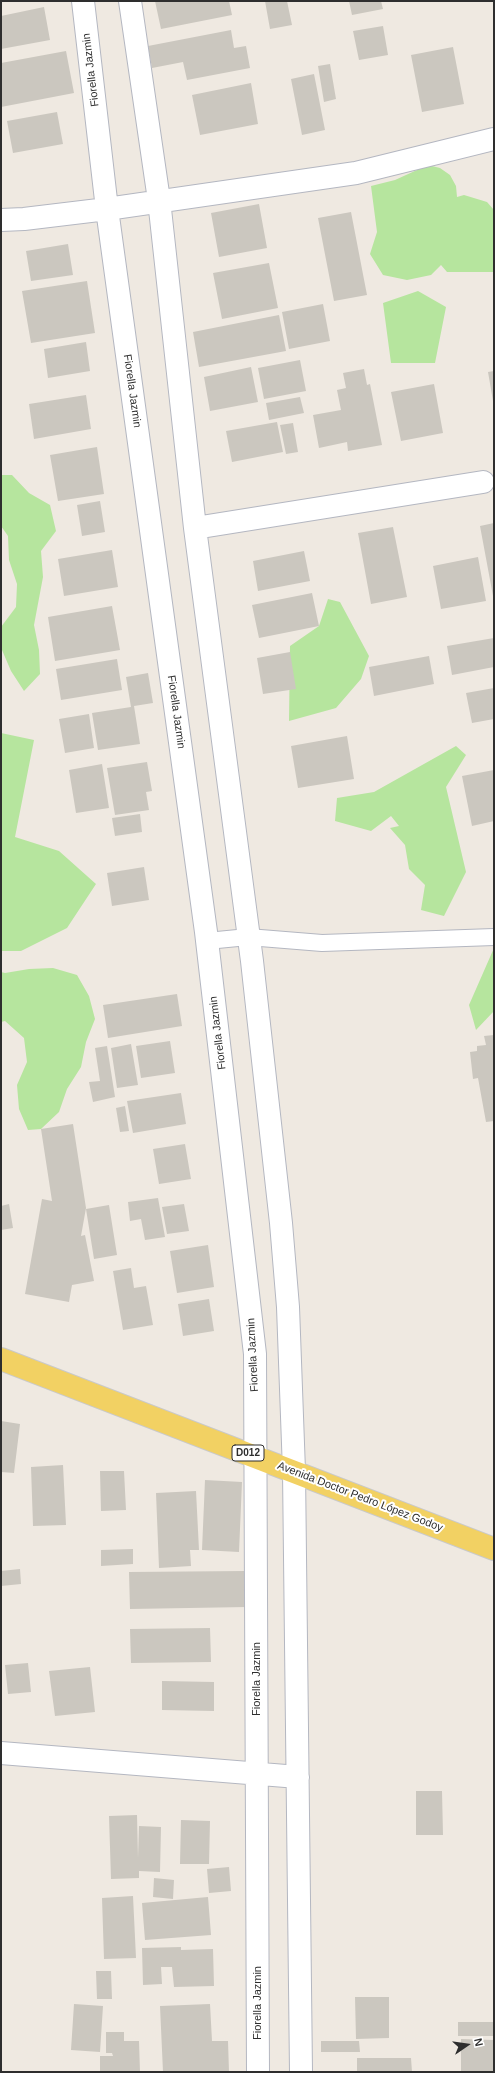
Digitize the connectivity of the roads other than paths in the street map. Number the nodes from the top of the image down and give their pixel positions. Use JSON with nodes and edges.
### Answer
{"nodes":[{"id":1,"x":83,"y":1,"type":"edge"},
{"id":2,"x":130,"y":1,"type":"edge"},
{"id":3,"x":494,"y":139,"type":"edge"},
{"id":4,"x":159,"y":200,"type":"junction"},
{"id":5,"x":106,"y":209,"type":"junction"},
{"id":6,"x":1,"y":220,"type":"edge"},
{"id":7,"x":483,"y":482,"type":"dead end"},
{"id":8,"x":195,"y":528,"type":"junction"},
{"id":9,"x":248,"y":937,"type":"junction"},
{"id":10,"x":494,"y":937,"type":"edge"},
{"id":11,"x":207,"y":941,"type":"junction"},
{"id":12,"x":1,"y":1359,"type":"edge"},
{"id":13,"x":256,"y":1456,"type":"junction"},
{"id":14,"x":294,"y":1471,"type":"junction"},
{"id":15,"x":494,"y":1549,"type":"edge"},
{"id":16,"x":1,"y":1752,"type":"edge"},
{"id":17,"x":258,"y":1775,"type":"junction"},
{"id":18,"x":298,"y":1777,"type":"junction"},
{"id":19,"x":258,"y":2072,"type":"edge"},
{"id":20,"x":301,"y":2072,"type":"edge"}],
"edges":[{"from":1,"to":5,"type":"street","name":"Fiorella Jazmin"},
{"from":2,"to":4,"type":"street"},
{"from":3,"to":4,"type":"street"},
{"from":4,"to":5,"type":"street"},
{"from":4,"to":8,"type":"street"},
{"from":5,"to":6,"type":"street"},
{"from":5,"to":11,"type":"street","name":"Fiorella Jazmin"},
{"from":7,"to":8,"type":"street"},
{"from":8,"to":9,"type":"street"},
{"from":9,"to":10,"type":"lane"},
{"from":9,"to":11,"type":"lane"},
{"from":9,"to":14,"type":"street"},
{"from":11,"to":13,"type":"street","name":"Fiorella Jazmin"},
{"from":12,"to":13,"type":"main road","name":"Avenida Doctor Pedro López Godoy","number":"D012"},
{"from":13,"to":14,"type":"main road","name":"Avenida Doctor Pedro López Godoy","number":"D012"},
{"from":13,"to":17,"type":"street","name":"Fiorella Jazmin"},
{"from":14,"to":15,"type":"main road","name":"Avenida Doctor Pedro López Godoy","number":"D012"},
{"from":14,"to":18,"type":"street"},
{"from":16,"to":17,"type":"street"},
{"from":17,"to":18,"type":"street"},
{"from":17,"to":19,"type":"street","name":"Fiorella Jazmin"},
{"from":18,"to":20,"type":"street"}]}
